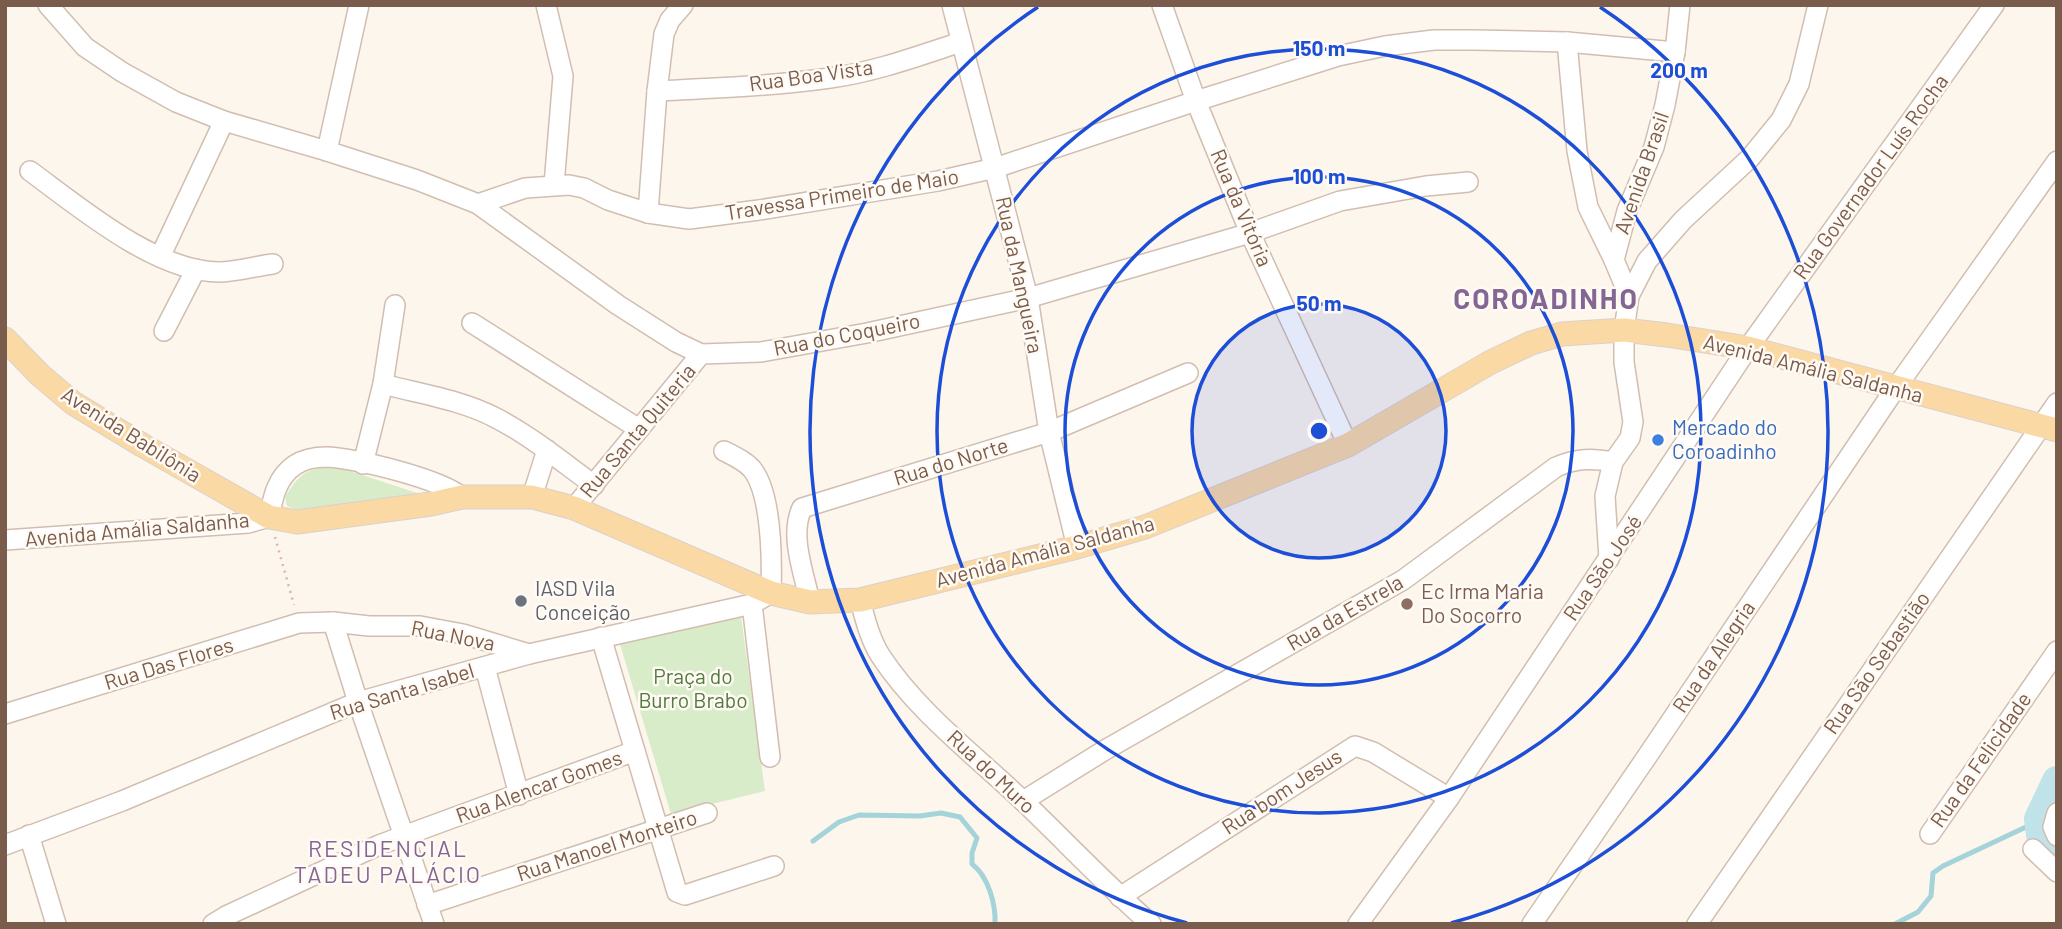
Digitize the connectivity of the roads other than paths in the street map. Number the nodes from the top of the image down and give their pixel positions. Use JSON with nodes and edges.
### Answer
{"nodes":[{"id":1,"x":48,"y":5,"type":"edge"},
{"id":2,"x":359,"y":5,"type":"edge"},
{"id":3,"x":546,"y":5,"type":"edge"},
{"id":4,"x":683,"y":5,"type":"edge"},
{"id":5,"x":952,"y":5,"type":"edge"},
{"id":6,"x":1162,"y":5,"type":"edge"},
{"id":7,"x":1680,"y":5,"type":"edge"},
{"id":8,"x":1818,"y":5,"type":"edge"},
{"id":9,"x":1994,"y":5,"type":"edge"},
{"id":10,"x":961,"y":42,"type":"junction"},
{"id":11,"x":1567,"y":42,"type":"junction"},
{"id":12,"x":1675,"y":52,"type":"junction"},
{"id":13,"x":657,"y":91,"type":"junction"},
{"id":14,"x":1196,"y":101,"type":"junction"},
{"id":15,"x":225,"y":121,"type":"junction"},
{"id":16,"x":327,"y":151,"type":"junction"},
{"id":17,"x":2057,"y":161,"type":"edge"},
{"id":18,"x":995,"y":168,"type":"junction"},
{"id":19,"x":30,"y":171,"type":"dead end"},
{"id":20,"x":1468,"y":182,"type":"dead end"},
{"id":21,"x":554,"y":185,"type":"junction"},
{"id":22,"x":478,"y":204,"type":"junction"},
{"id":23,"x":648,"y":213,"type":"junction"},
{"id":24,"x":1250,"y":233,"type":"junction"},
{"id":25,"x":160,"y":257,"type":"junction"},
{"id":26,"x":1614,"y":260,"type":"junction"},
{"id":27,"x":272,"y":264,"type":"dead end"},
{"id":28,"x":196,"y":269,"type":"junction"},
{"id":29,"x":1629,"y":296,"type":"junction"},
{"id":30,"x":1028,"y":298,"type":"junction"},
{"id":31,"x":395,"y":305,"type":"dead end"},
{"id":32,"x":472,"y":323,"type":"dead end"},
{"id":33,"x":1624,"y":330,"type":"junction"},
{"id":34,"x":164,"y":331,"type":"dead end"},
{"id":35,"x":5,"y":339,"type":"edge"},
{"id":36,"x":1748,"y":348,"type":"junction"},
{"id":37,"x":701,"y":354,"type":"junction"},
{"id":38,"x":1188,"y":373,"type":"dead end"},
{"id":39,"x":383,"y":384,"type":"junction"},
{"id":40,"x":1895,"y":389,"type":"junction"},
{"id":41,"x":2057,"y":403,"type":"edge"},
{"id":42,"x":2049,"y":428,"type":"edge"},
{"id":43,"x":639,"y":429,"type":"junction"},
{"id":44,"x":1049,"y":432,"type":"junction"},
{"id":45,"x":1348,"y":446,"type":"junction"},
{"id":46,"x":547,"y":450,"type":"junction"},
{"id":47,"x":724,"y":451,"type":"dead end"},
{"id":48,"x":1613,"y":461,"type":"junction"},
{"id":49,"x":363,"y":464,"type":"junction"},
{"id":50,"x":594,"y":485,"type":"junction"},
{"id":51,"x":462,"y":497,"type":"junction"},
{"id":52,"x":532,"y":497,"type":"junction"},
{"id":53,"x":574,"y":508,"type":"junction"},
{"id":54,"x":269,"y":517,"type":"junction"},
{"id":55,"x":5,"y":541,"type":"edge"},
{"id":56,"x":1077,"y":547,"type":"junction"},
{"id":57,"x":1609,"y":559,"type":"junction"},
{"id":58,"x":762,"y":598,"type":"junction"},
{"id":59,"x":860,"y":600,"type":"junction"},
{"id":60,"x":810,"y":602,"type":"junction"},
{"id":61,"x":333,"y":622,"type":"junction"},
{"id":62,"x":601,"y":637,"type":"junction"},
{"id":63,"x":2057,"y":651,"type":"edge"},
{"id":64,"x":529,"y":654,"type":"junction"},
{"id":65,"x":485,"y":667,"type":"junction"},
{"id":66,"x":358,"y":702,"type":"junction"},
{"id":67,"x":5,"y":714,"type":"edge"},
{"id":68,"x":635,"y":751,"type":"junction"},
{"id":69,"x":770,"y":757,"type":"dead end"},
{"id":70,"x":519,"y":795,"type":"junction"},
{"id":71,"x":1448,"y":798,"type":"junction"},
{"id":72,"x":1023,"y":801,"type":"junction"},
{"id":73,"x":706,"y":813,"type":"dead end"},
{"id":74,"x":659,"y":829,"type":"junction"},
{"id":75,"x":1930,"y":834,"type":"dead end"},
{"id":76,"x":29,"y":835,"type":"junction"},
{"id":77,"x":404,"y":835,"type":"junction"},
{"id":78,"x":5,"y":845,"type":"edge"},
{"id":79,"x":2033,"y":849,"type":"dead end"},
{"id":80,"x":774,"y":866,"type":"dead end"},
{"id":81,"x":2057,"y":872,"type":"edge"},
{"id":82,"x":1120,"y":897,"type":"junction"},
{"id":83,"x":427,"y":905,"type":"junction"},
{"id":84,"x":56,"y":924,"type":"edge"},
{"id":85,"x":213,"y":924,"type":"edge"},
{"id":86,"x":434,"y":924,"type":"edge"},
{"id":87,"x":1151,"y":924,"type":"edge"},
{"id":88,"x":1358,"y":924,"type":"edge"},
{"id":89,"x":1532,"y":924,"type":"edge"},
{"id":90,"x":1698,"y":924,"type":"edge"}],
"edges":[{"from":1,"to":15,"type":"street"},
{"from":2,"to":16,"type":"street"},
{"from":3,"to":21,"type":"street"},
{"from":4,"to":13,"type":"street"},
{"from":5,"to":10,"type":"street","name":"Rua da Mangueira"},
{"from":6,"to":14,"type":"street","name":"Rua da Vitória"},
{"from":7,"to":12,"type":"street","name":"Avenida Brasil"},
{"from":8,"to":29,"type":"street"},
{"from":9,"to":36,"type":"street","name":"Rua Governador Luís Rocha"},
{"from":10,"to":13,"type":"street","name":"Rua Boa Vista"},
{"from":10,"to":18,"type":"street","name":"Rua da Mangueira"},
{"from":11,"to":12,"type":"street","name":"Travessa Primeiro de Maio"},
{"from":11,"to":14,"type":"street","name":"Travessa Primeiro de Maio"},
{"from":11,"to":26,"type":"street"},
{"from":12,"to":26,"type":"street","name":"Avenida Brasil"},
{"from":13,"to":23,"type":"street"},
{"from":14,"to":18,"type":"street","name":"Travessa Primeiro de Maio"},
{"from":14,"to":24,"type":"street","name":"Rua da Vitória"},
{"from":15,"to":16,"type":"street"},
{"from":15,"to":25,"type":"street"},
{"from":16,"to":22,"type":"street"},
{"from":17,"to":40,"type":"street","name":"Rua da Alegria"},
{"from":18,"to":23,"type":"street","name":"Travessa Primeiro de Maio"},
{"from":18,"to":30,"type":"street","name":"Rua da Mangueira"},
{"from":19,"to":25,"type":"street"},
{"from":20,"to":24,"type":"street","name":"Rua do Coqueiro"},
{"from":21,"to":22,"type":"street","name":"Travessa Primeiro de Maio"},
{"from":21,"to":23,"type":"street","name":"Travessa Primeiro de Maio"},
{"from":22,"to":37,"type":"street","name":"Rua do Coqueiro"},
{"from":24,"to":30,"type":"street","name":"Rua do Coqueiro"},
{"from":24,"to":45,"type":"street","name":"Rua da Vitória"},
{"from":25,"to":28,"type":"street"},
{"from":26,"to":29,"type":"street","name":"Avenida Brasil"},
{"from":27,"to":28,"type":"street"},
{"from":28,"to":34,"type":"street"},
{"from":29,"to":33,"type":"street"},
{"from":30,"to":37,"type":"street","name":"Rua do Coqueiro"},
{"from":30,"to":44,"type":"street","name":"Rua da Mangueira"},
{"from":31,"to":39,"type":"street"},
{"from":32,"to":43,"type":"street"},
{"from":33,"to":36,"type":"main road","name":"Avenida Amália Saldanha"},
{"from":33,"to":45,"type":"main road","name":"Avenida Amália Saldanha"},
{"from":33,"to":48,"type":"street"},
{"from":35,"to":54,"type":"main road","name":"Avenida Babilônia"},
{"from":36,"to":40,"type":"main road","name":"Avenida Amália Saldanha"},
{"from":36,"to":57,"type":"street","name":"Rua São José"},
{"from":37,"to":43,"type":"street","name":"Rua Santa Quiteria"},
{"from":38,"to":44,"type":"street","name":"Rua do Norte"},
{"from":39,"to":46,"type":"street"},
{"from":39,"to":49,"type":"street"},
{"from":40,"to":42,"type":"main road","name":"Avenida Amália Saldanha"},
{"from":40,"to":89,"type":"street","name":"Rua da Alegria"},
{"from":41,"to":42,"type":"street","name":"Rua São Sebastião"},
{"from":42,"to":90,"type":"street","name":"Rua São Sebastião"},
{"from":43,"to":50,"type":"street","name":"Rua Santa Quiteria"},
{"from":44,"to":56,"type":"street","name":"Rua da Mangueira"},
{"from":44,"to":60,"type":"street","name":"Rua do Norte"},
{"from":45,"to":56,"type":"main road","name":"Avenida Amália Saldanha"},
{"from":46,"to":50,"type":"street"},
{"from":46,"to":52,"type":"street"},
{"from":47,"to":58,"type":"street"},
{"from":48,"to":57,"type":"street"},
{"from":48,"to":72,"type":"street","name":"Rua da Estrela"},
{"from":49,"to":51,"type":"street","name":"Avenida Amália Saldanha"},
{"from":49,"to":54,"type":"street","name":"Avenida Amália Saldanha"},
{"from":50,"to":53,"type":"street","name":"Rua Santa Quiteria"},
{"from":51,"to":52,"type":"main road","name":"Avenida Amália Saldanha"},
{"from":51,"to":54,"type":"main road","name":"Avenida Amália Saldanha"},
{"from":52,"to":53,"type":"main road","name":"Avenida Amália Saldanha"},
{"from":53,"to":58,"type":"main road","name":"Avenida Amália Saldanha"},
{"from":54,"to":55,"type":"street","name":"Avenida Amália Saldanha"},
{"from":56,"to":59,"type":"main road","name":"Avenida Amália Saldanha"},
{"from":57,"to":71,"type":"street","name":"Rua São José"},
{"from":58,"to":60,"type":"main road","name":"Avenida Amália Saldanha"},
{"from":58,"to":62,"type":"street","name":"Rua Santa Isabel"},
{"from":58,"to":69,"type":"street"},
{"from":59,"to":60,"type":"main road","name":"Avenida Amália Saldanha"},
{"from":59,"to":72,"type":"street","name":"Rua do Muro"},
{"from":61,"to":64,"type":"street","name":"Rua Nova"},
{"from":61,"to":66,"type":"street"},
{"from":61,"to":67,"type":"street","name":"Rua Das Flores"},
{"from":62,"to":64,"type":"street","name":"Rua Santa Isabel"},
{"from":62,"to":68,"type":"street"},
{"from":63,"to":75,"type":"street","name":"Rua da Felicidade"},
{"from":64,"to":65,"type":"street","name":"Rua Santa Isabel"},
{"from":65,"to":66,"type":"street","name":"Rua Santa Isabel"},
{"from":65,"to":70,"type":"street"},
{"from":66,"to":76,"type":"street","name":"Rua Santa Isabel"},
{"from":66,"to":77,"type":"street"},
{"from":68,"to":70,"type":"street","name":"Rua Alencar Gomes"},
{"from":68,"to":74,"type":"street"},
{"from":70,"to":77,"type":"street","name":"Rua Alencar Gomes"},
{"from":71,"to":82,"type":"street","name":"Rua bom Jesus"},
{"from":71,"to":88,"type":"street","name":"Rua São José"},
{"from":72,"to":82,"type":"street","name":"Rua do Muro"},
{"from":73,"to":74,"type":"street","name":"Rua Manoel Monteiro"},
{"from":74,"to":80,"type":"street"},
{"from":74,"to":83,"type":"street","name":"Rua Manoel Monteiro"},
{"from":76,"to":78,"type":"street","name":"Rua Santa Isabel"},
{"from":76,"to":84,"type":"street"},
{"from":77,"to":83,"type":"street"},
{"from":77,"to":85,"type":"street","name":"Rua Alencar Gomes"},
{"from":79,"to":81,"type":"street"},
{"from":82,"to":87,"type":"street","name":"Rua do Muro"},
{"from":83,"to":86,"type":"street"}]}
